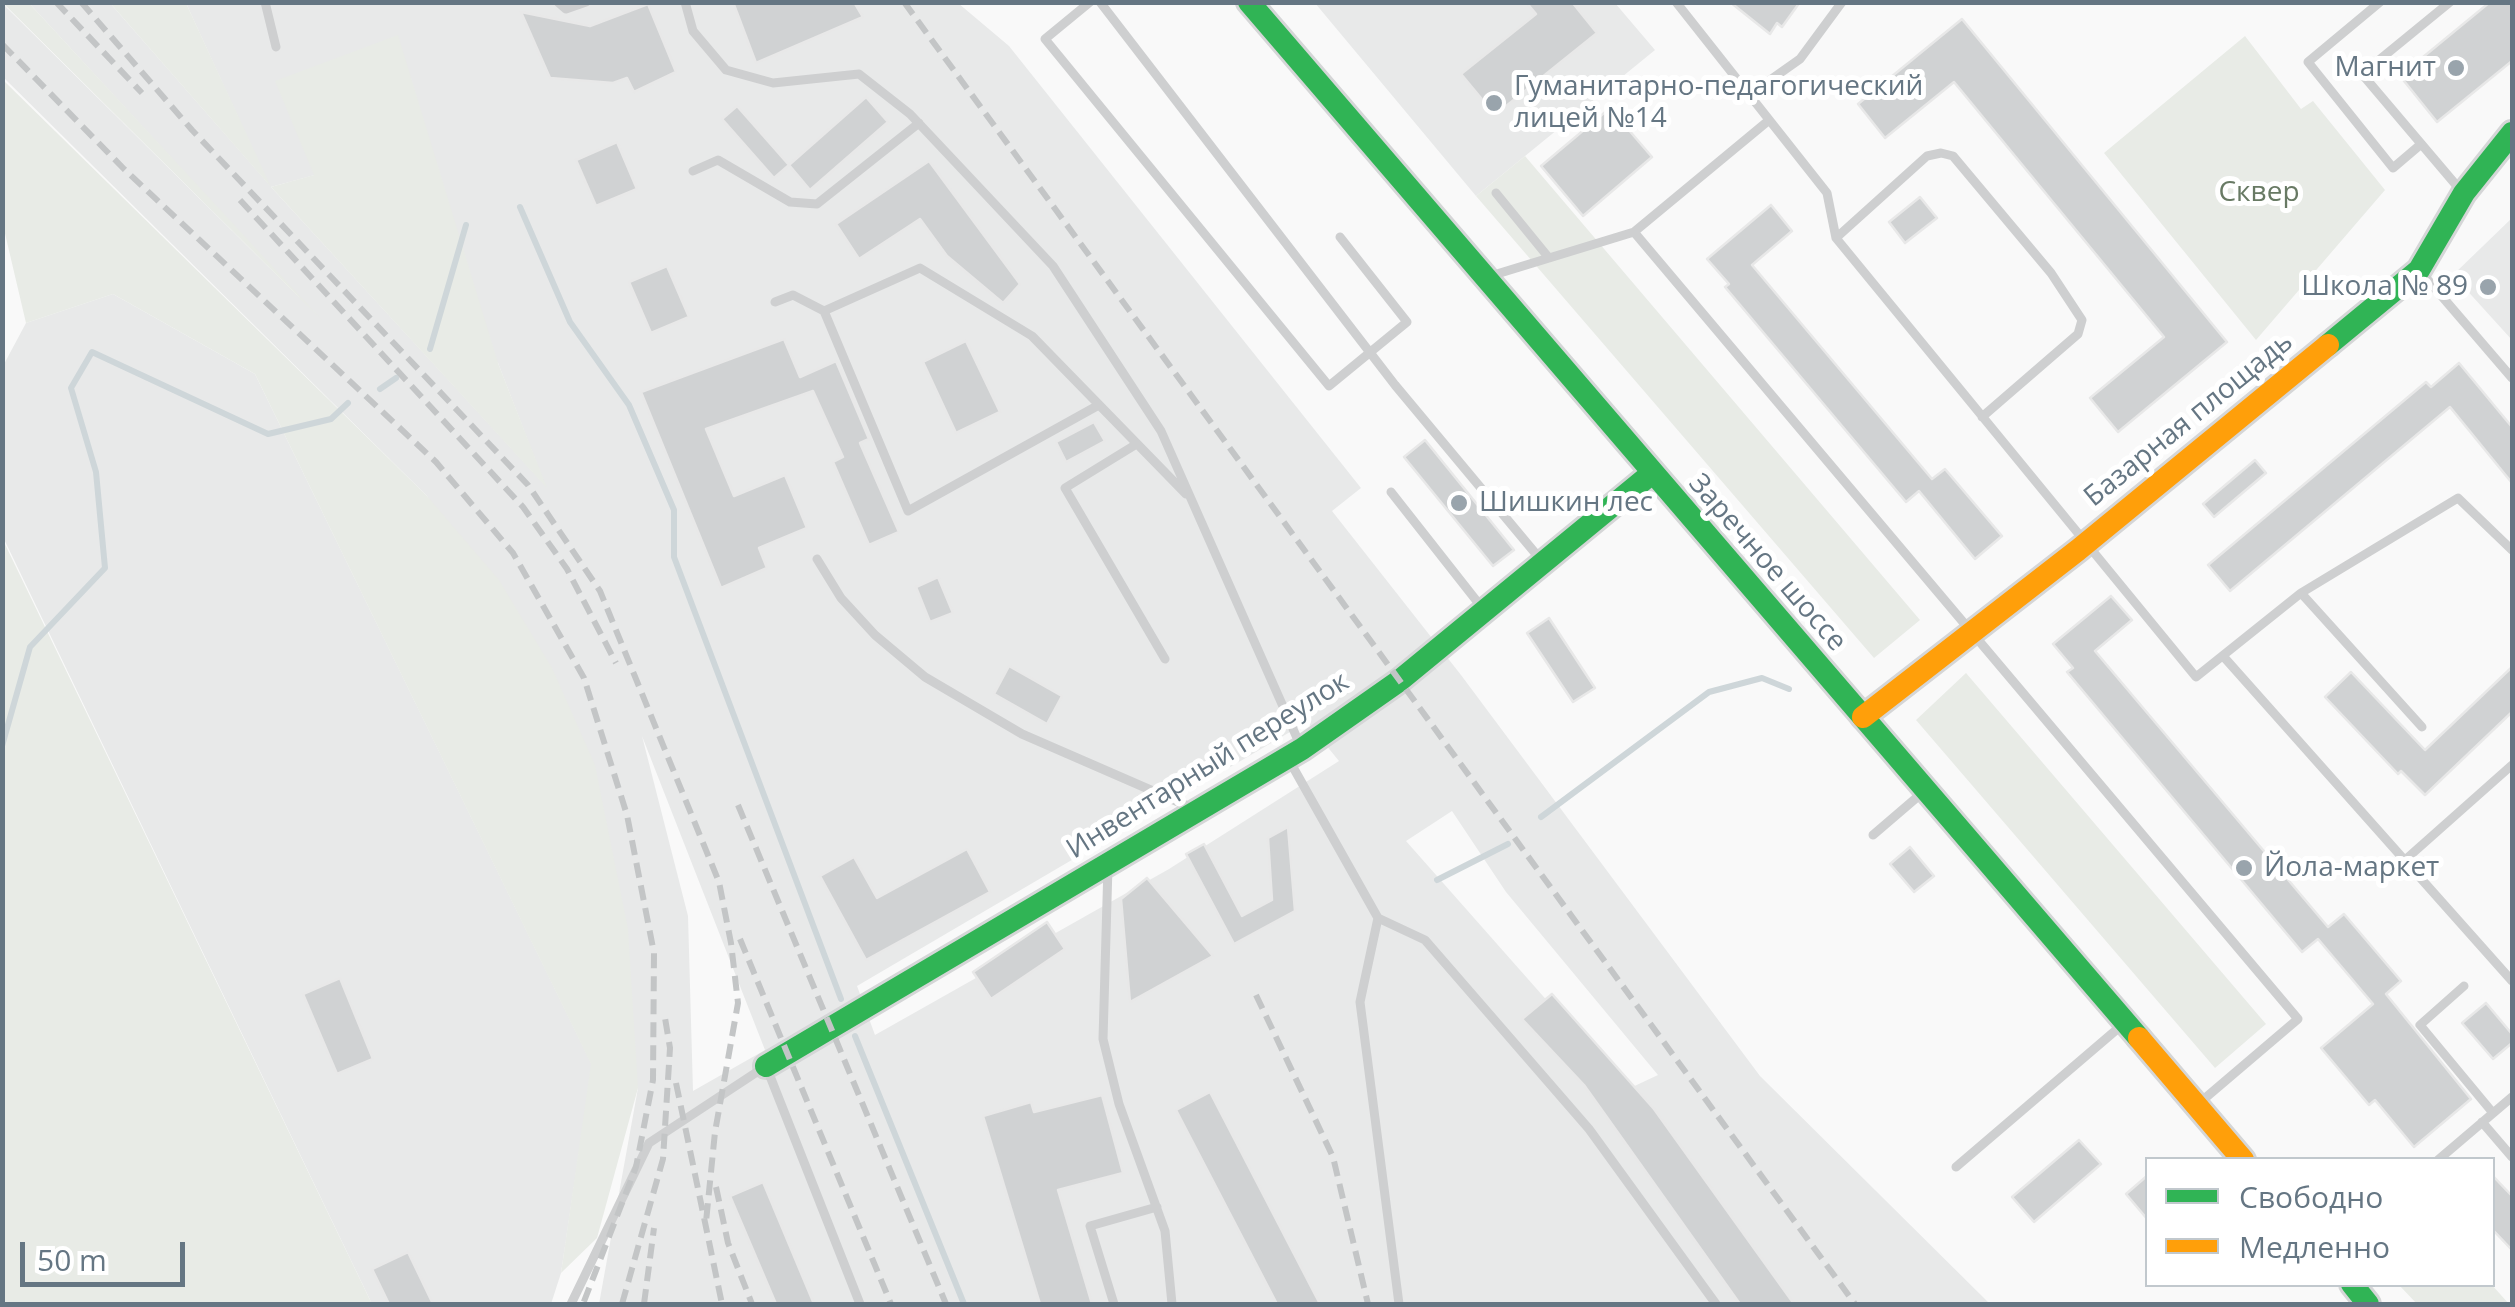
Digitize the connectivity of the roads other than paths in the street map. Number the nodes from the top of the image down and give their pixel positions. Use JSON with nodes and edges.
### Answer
{"nodes":[{"id":1,"x":265,"y":2,"type":"edge"},
{"id":2,"x":558,"y":2,"type":"edge"},
{"id":3,"x":586,"y":2,"type":"edge"},
{"id":4,"x":685,"y":2,"type":"edge"},
{"id":5,"x":1090,"y":2,"type":"edge"},
{"id":6,"x":1100,"y":2,"type":"edge"},
{"id":7,"x":1248,"y":2,"type":"edge"},
{"id":8,"x":1676,"y":2,"type":"edge"},
{"id":9,"x":1842,"y":2,"type":"edge"},
{"id":10,"x":2380,"y":2,"type":"edge"},
{"id":11,"x":2450,"y":2,"type":"edge"},
{"id":12,"x":276,"y":47,"type":"dead end"},
{"id":13,"x":1749,"y":95,"type":"junction"},
{"id":14,"x":1768,"y":121,"type":"junction"},
{"id":15,"x":919,"y":124,"type":"junction"},
{"id":16,"x":2512,"y":133,"type":"edge"},
{"id":17,"x":2420,"y":145,"type":"junction"},
{"id":18,"x":693,"y":171,"type":"dead end"},
{"id":19,"x":1496,"y":193,"type":"dead end"},
{"id":20,"x":2464,"y":194,"type":"junction"},
{"id":21,"x":1634,"y":232,"type":"junction"},
{"id":22,"x":1340,"y":237,"type":"dead end"},
{"id":23,"x":1836,"y":238,"type":"junction"},
{"id":24,"x":1549,"y":258,"type":"junction"},
{"id":25,"x":2419,"y":270,"type":"junction"},
{"id":26,"x":1484,"y":278,"type":"junction"},
{"id":27,"x":774,"y":302,"type":"dead end"},
{"id":28,"x":824,"y":311,"type":"junction"},
{"id":29,"x":1370,"y":353,"type":"junction"},
{"id":30,"x":2512,"y":378,"type":"edge"},
{"id":31,"x":1097,"y":406,"type":"junction"},
{"id":32,"x":1982,"y":417,"type":"junction"},
{"id":33,"x":1136,"y":446,"type":"junction"},
{"id":34,"x":1650,"y":474,"type":"junction"},
{"id":35,"x":1391,"y":492,"type":"dead end"},
{"id":36,"x":1191,"y":500,"type":"junction"},
{"id":37,"x":2085,"y":544,"type":"junction"},
{"id":38,"x":2512,"y":550,"type":"edge"},
{"id":39,"x":817,"y":559,"type":"dead end"},
{"id":40,"x":1542,"y":562,"type":"junction"},
{"id":41,"x":2301,"y":593,"type":"junction"},
{"id":42,"x":1484,"y":611,"type":"junction"},
{"id":43,"x":1970,"y":635,"type":"junction"},
{"id":44,"x":2223,"y":656,"type":"junction"},
{"id":45,"x":1165,"y":659,"type":"dead end"},
{"id":46,"x":1863,"y":718,"type":"junction"},
{"id":47,"x":2422,"y":727,"type":"dead end"},
{"id":48,"x":1295,"y":753,"type":"junction"},
{"id":49,"x":2512,"y":765,"type":"edge"},
{"id":50,"x":1924,"y":792,"type":"junction"},
{"id":51,"x":1199,"y":810,"type":"junction"},
{"id":52,"x":1872,"y":835,"type":"dead end"},
{"id":53,"x":2405,"y":860,"type":"junction"},
{"id":54,"x":1108,"y":864,"type":"junction"},
{"id":55,"x":1378,"y":918,"type":"junction"},
{"id":56,"x":2512,"y":981,"type":"edge"},
{"id":57,"x":2464,"y":986,"type":"dead end"},
{"id":58,"x":2124,"y":1024,"type":"junction"},
{"id":59,"x":766,"y":1066,"type":"junction"},
{"id":60,"x":2512,"y":1096,"type":"edge"},
{"id":61,"x":2196,"y":1106,"type":"junction"},
{"id":62,"x":2493,"y":1113,"type":"junction"},
{"id":63,"x":2482,"y":1122,"type":"junction"},
{"id":64,"x":2239,"y":1157,"type":"edge"},
{"id":65,"x":2441,"y":1157,"type":"edge"},
{"id":66,"x":2512,"y":1157,"type":"edge"},
{"id":67,"x":1956,"y":1168,"type":"dead end"},
{"id":68,"x":1156,"y":1208,"type":"junction"},
{"id":69,"x":571,"y":1304,"type":"edge"},
{"id":70,"x":860,"y":1304,"type":"edge"},
{"id":71,"x":1114,"y":1304,"type":"edge"},
{"id":72,"x":1172,"y":1304,"type":"edge"},
{"id":73,"x":1399,"y":1304,"type":"edge"},
{"id":74,"x":1716,"y":1304,"type":"edge"}],
"edges":[{"from":1,"to":12,"type":"lane"},
{"from":2,"to":3,"type":"lane"},
{"from":4,"to":15,"type":"lane"},
{"from":5,"to":29,"type":"lane"},
{"from":6,"to":29,"type":"lane"},
{"from":7,"to":26,"type":"street","name":"Заречное шоссе"},
{"from":8,"to":13,"type":"lane"},
{"from":9,"to":13,"type":"lane"},
{"from":10,"to":17,"type":"lane"},
{"from":11,"to":17,"type":"lane"},
{"from":13,"to":14,"type":"lane"},
{"from":14,"to":21,"type":"lane"},
{"from":14,"to":23,"type":"lane"},
{"from":15,"to":18,"type":"lane"},
{"from":15,"to":36,"type":"lane"},
{"from":16,"to":20,"type":"street","name":"Базарная площадь"},
{"from":17,"to":20,"type":"lane"},
{"from":19,"to":24,"type":"lane"},
{"from":20,"to":25,"type":"street","name":"Базарная площадь"},
{"from":21,"to":24,"type":"lane"},
{"from":21,"to":43,"type":"lane"},
{"from":22,"to":29,"type":"lane"},
{"from":23,"to":32,"type":"lane"},
{"from":23,"to":32,"type":"lane"},
{"from":24,"to":26,"type":"lane"},
{"from":25,"to":30,"type":"lane"},
{"from":25,"to":37,"type":"street","name":"Базарная площадь"},
{"from":26,"to":34,"type":"street","name":"Заречное шоссе"},
{"from":27,"to":28,"type":"lane"},
{"from":28,"to":31,"type":"lane"},
{"from":28,"to":31,"type":"lane"},
{"from":29,"to":40,"type":"lane"},
{"from":31,"to":33,"type":"lane"},
{"from":32,"to":37,"type":"lane"},
{"from":33,"to":36,"type":"lane"},
{"from":33,"to":45,"type":"lane"},
{"from":34,"to":40,"type":"street","name":"Инвентарный переулок"},
{"from":34,"to":46,"type":"street","name":"Заречное шоссе"},
{"from":35,"to":42,"type":"lane"},
{"from":36,"to":48,"type":"lane"},
{"from":37,"to":43,"type":"street","name":"Базарная площадь"},
{"from":37,"to":44,"type":"lane"},
{"from":38,"to":41,"type":"lane"},
{"from":39,"to":51,"type":"lane"},
{"from":40,"to":42,"type":"street","name":"Инвентарный переулок"},
{"from":41,"to":44,"type":"lane"},
{"from":41,"to":47,"type":"lane"},
{"from":42,"to":48,"type":"street","name":"Инвентарный переулок"},
{"from":43,"to":46,"type":"street","name":"Базарная площадь"},
{"from":43,"to":61,"type":"lane"},
{"from":44,"to":53,"type":"lane"},
{"from":46,"to":50,"type":"street","name":"Заречное шоссе"},
{"from":48,"to":51,"type":"street","name":"Инвентарный переулок"},
{"from":48,"to":55,"type":"lane"},
{"from":49,"to":53,"type":"lane"},
{"from":50,"to":52,"type":"lane"},
{"from":50,"to":58,"type":"street","name":"Заречное шоссе"},
{"from":51,"to":54,"type":"street","name":"Инвентарный переулок"},
{"from":53,"to":56,"type":"lane"},
{"from":54,"to":59,"type":"street","name":"Инвентарный переулок"},
{"from":54,"to":68,"type":"lane"},
{"from":55,"to":73,"type":"lane"},
{"from":55,"to":74,"type":"lane"},
{"from":57,"to":62,"type":"lane"},
{"from":58,"to":61,"type":"street","name":"Заречное шоссе"},
{"from":58,"to":67,"type":"lane"},
{"from":59,"to":69,"type":"lane"},
{"from":59,"to":70,"type":"lane"},
{"from":60,"to":62,"type":"lane"},
{"from":61,"to":64,"type":"street","name":"Заречное шоссе"},
{"from":62,"to":63,"type":"lane"},
{"from":63,"to":65,"type":"lane"},
{"from":63,"to":66,"type":"lane"},
{"from":68,"to":71,"type":"lane"},
{"from":68,"to":72,"type":"lane"}]}
